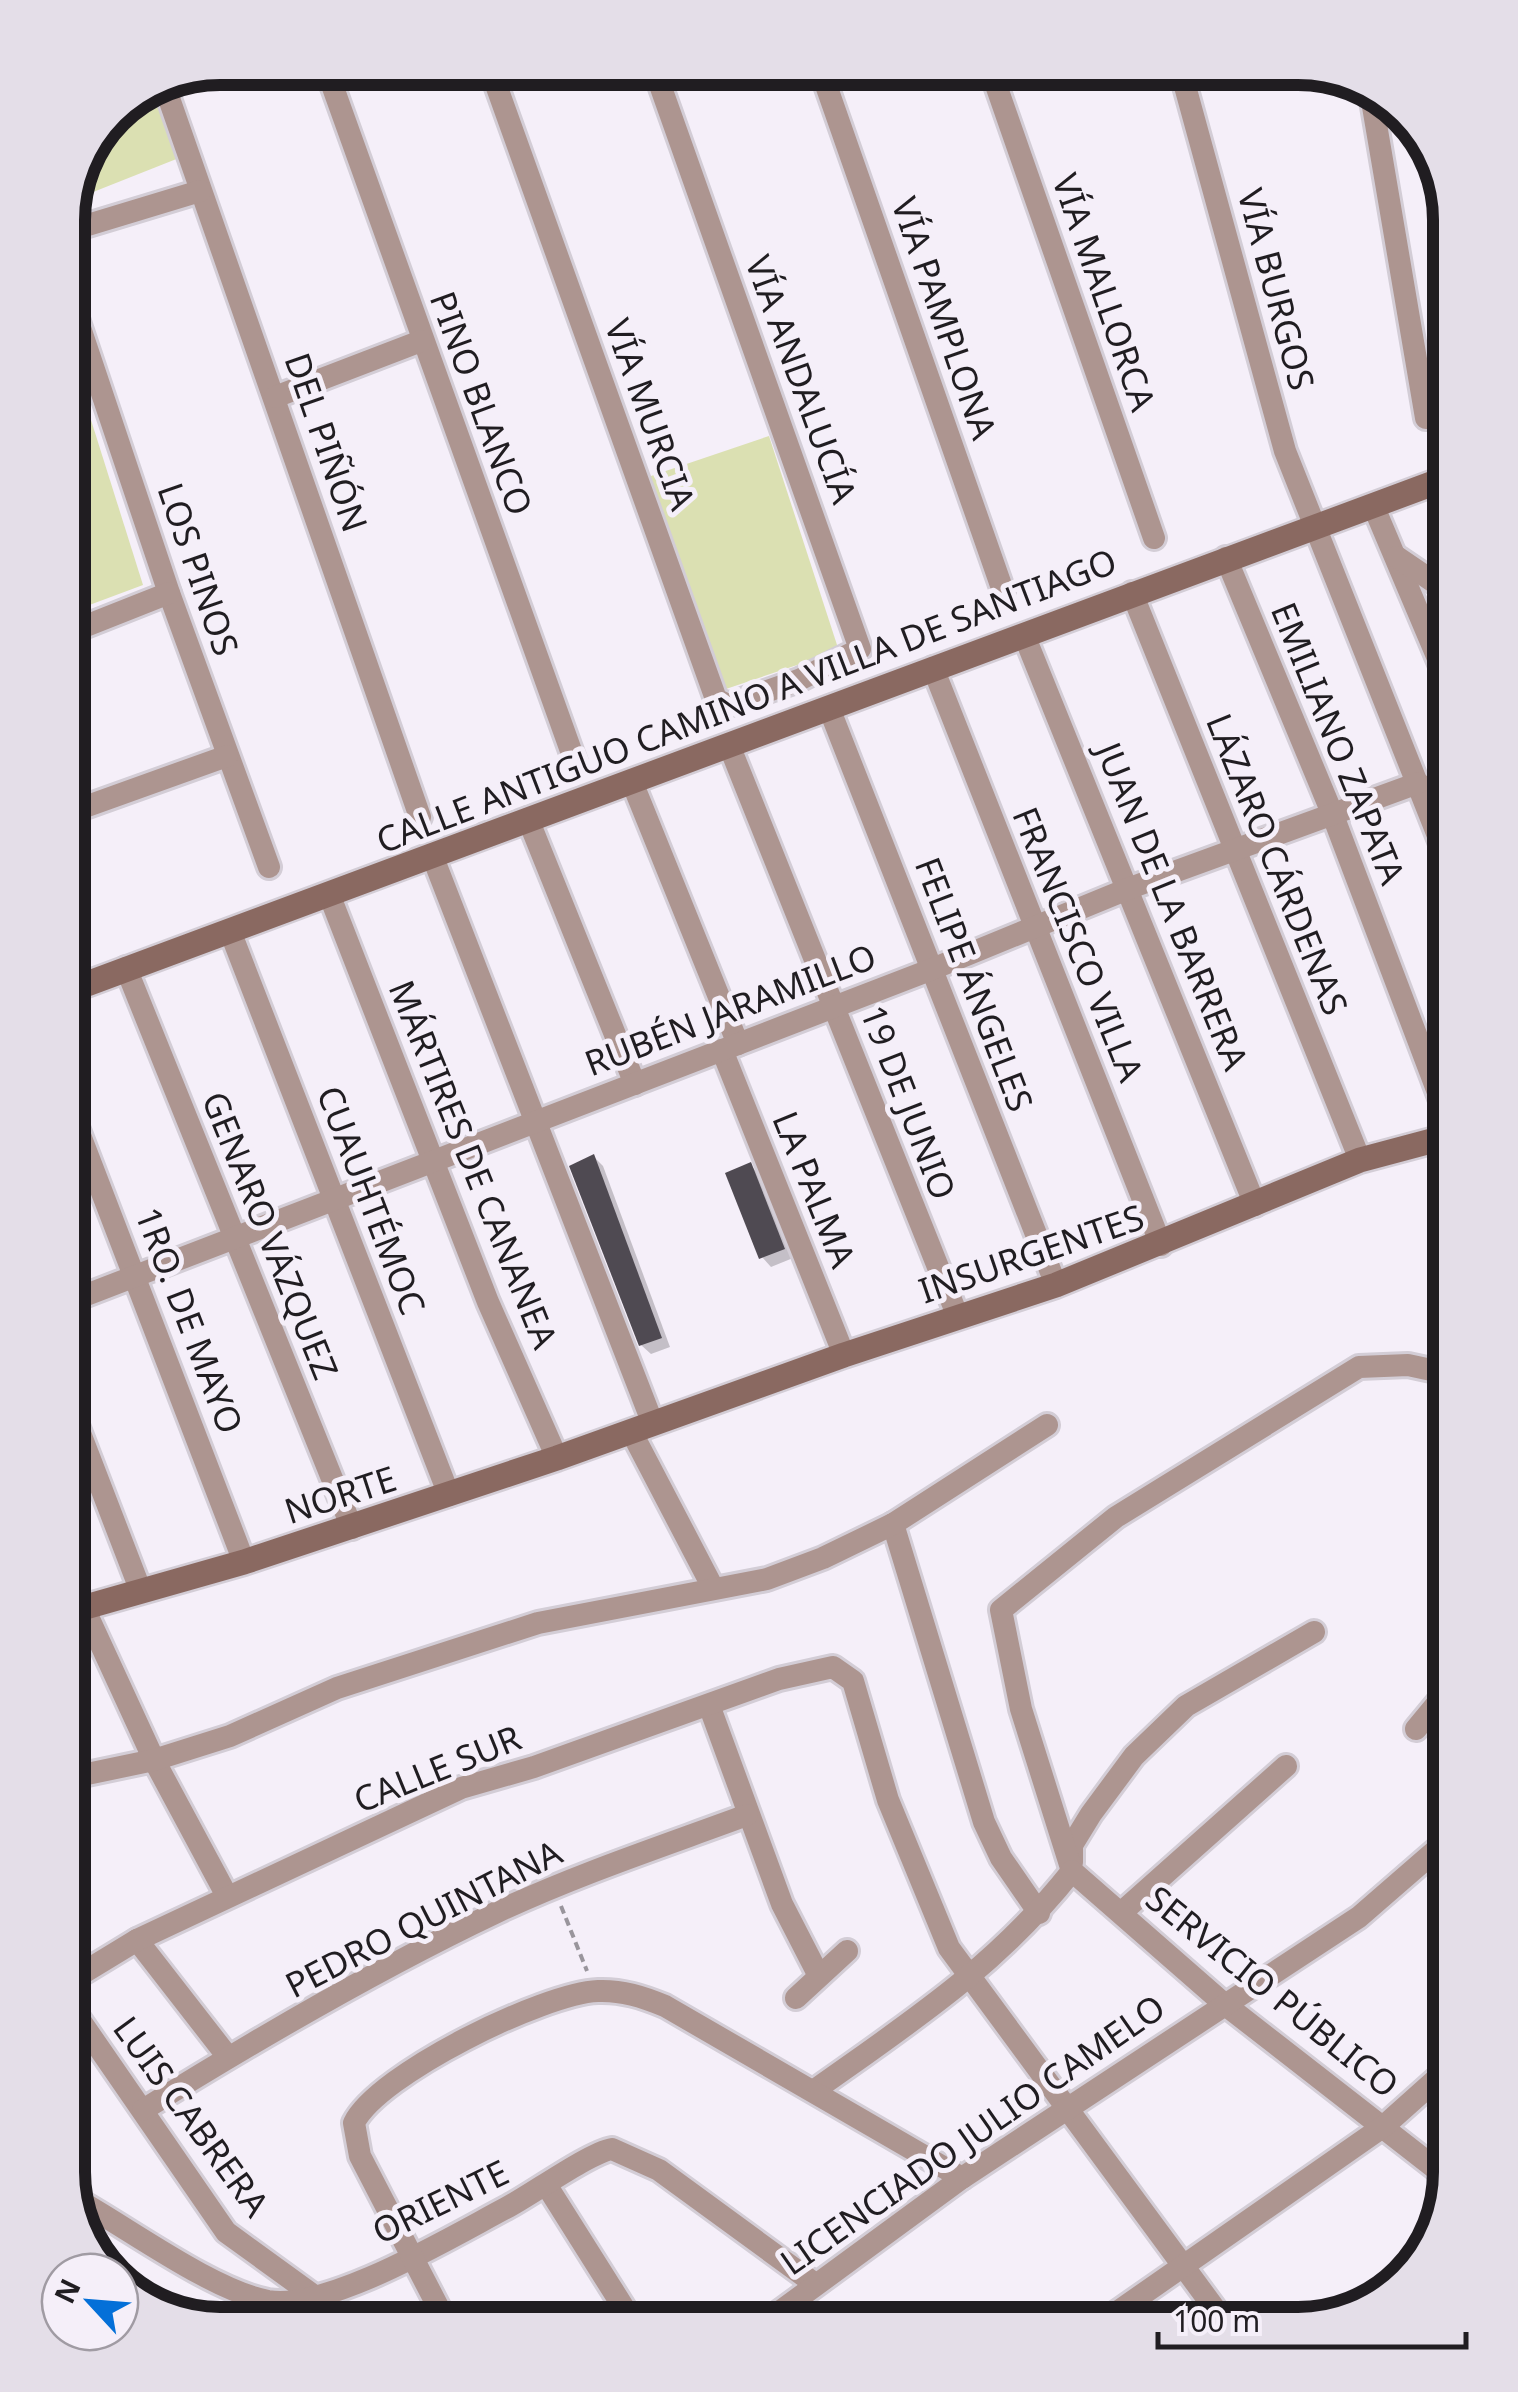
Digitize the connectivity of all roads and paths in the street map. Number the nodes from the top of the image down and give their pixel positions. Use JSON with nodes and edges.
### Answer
{"nodes":[{"id":1,"x":332,"y":85,"type":"edge"},
{"id":2,"x":496,"y":85,"type":"edge"},
{"id":3,"x":660,"y":85,"type":"edge"},
{"id":4,"x":826,"y":85,"type":"edge"},
{"id":5,"x":996,"y":85,"type":"edge"},
{"id":6,"x":1185,"y":85,"type":"edge"},
{"id":7,"x":168,"y":95,"type":"edge"},
{"id":8,"x":1373,"y":108,"type":"edge"},
{"id":9,"x":200,"y":191,"type":"junction"},
{"id":10,"x":85,"y":226,"type":"edge"},
{"id":11,"x":422,"y":341,"type":"junction"},
{"id":12,"x":85,"y":343,"type":"edge"},
{"id":13,"x":275,"y":397,"type":"junction"},
{"id":14,"x":1426,"y":418,"type":"dead end"},
{"id":15,"x":1433,"y":483,"type":"edge"},
{"id":16,"x":1373,"y":505,"type":"junction"},
{"id":17,"x":1313,"y":527,"type":"junction"},
{"id":18,"x":1154,"y":538,"type":"dead end"},
{"id":19,"x":1397,"y":556,"type":"junction"},
{"id":20,"x":1226,"y":558,"type":"junction"},
{"id":21,"x":1433,"y":581,"type":"edge"},
{"id":22,"x":1003,"y":591,"type":"dead end"},
{"id":23,"x":1132,"y":593,"type":"junction"},
{"id":24,"x":169,"y":594,"type":"junction"},
{"id":25,"x":85,"y":626,"type":"edge"},
{"id":26,"x":1024,"y":635,"type":"junction"},
{"id":27,"x":1433,"y":645,"type":"edge"},
{"id":28,"x":933,"y":668,"type":"junction"},
{"id":29,"x":799,"y":680,"type":"joint"},
{"id":30,"x":830,"y":708,"type":"junction"},
{"id":31,"x":729,"y":745,"type":"junction"},
{"id":32,"x":227,"y":756,"type":"junction"},
{"id":33,"x":575,"y":762,"type":"dead end"},
{"id":34,"x":632,"y":782,"type":"junction"},
{"id":35,"x":1418,"y":782,"type":"junction"},
{"id":36,"x":85,"y":807,"type":"edge"},
{"id":37,"x":1332,"y":813,"type":"junction"},
{"id":38,"x":420,"y":817,"type":"dead end"},
{"id":39,"x":528,"y":819,"type":"junction"},
{"id":40,"x":1433,"y":821,"type":"edge"},
{"id":41,"x":1234,"y":851,"type":"junction"},
{"id":42,"x":432,"y":855,"type":"junction"},
{"id":43,"x":269,"y":867,"type":"dead end"},
{"id":44,"x":1130,"y":888,"type":"junction"},
{"id":45,"x":329,"y":894,"type":"junction"},
{"id":46,"x":1034,"y":927,"type":"junction"},
{"id":47,"x":230,"y":931,"type":"junction"},
{"id":48,"x":126,"y":968,"type":"junction"},
{"id":49,"x":930,"y":970,"type":"junction"},
{"id":50,"x":85,"y":984,"type":"edge"},
{"id":51,"x":834,"y":1006,"type":"junction"},
{"id":52,"x":730,"y":1047,"type":"junction"},
{"id":53,"x":1433,"y":1079,"type":"edge"},
{"id":54,"x":635,"y":1084,"type":"junction"},
{"id":55,"x":534,"y":1122,"type":"junction"},
{"id":56,"x":1433,"y":1141,"type":"edge"},
{"id":57,"x":85,"y":1147,"type":"edge"},
{"id":58,"x":432,"y":1158,"type":"junction"},
{"id":59,"x":1360,"y":1160,"type":"junction"},
{"id":60,"x":334,"y":1197,"type":"junction"},
{"id":61,"x":1255,"y":1204,"type":"junction"},
{"id":62,"x":235,"y":1236,"type":"junction"},
{"id":63,"x":1160,"y":1245,"type":"junction"},
{"id":64,"x":137,"y":1277,"type":"junction"},
{"id":65,"x":1056,"y":1286,"type":"junction"},
{"id":66,"x":85,"y":1296,"type":"edge"},
{"id":67,"x":958,"y":1317,"type":"junction"},
{"id":68,"x":844,"y":1355,"type":"junction"},
{"id":69,"x":1433,"y":1370,"type":"edge"},
{"id":70,"x":1047,"y":1425,"type":"dead end"},
{"id":71,"x":642,"y":1428,"type":"junction"},
{"id":72,"x":85,"y":1446,"type":"edge"},
{"id":73,"x":558,"y":1458,"type":"junction"},
{"id":74,"x":450,"y":1495,"type":"junction"},
{"id":75,"x":892,"y":1524,"type":"junction"},
{"id":76,"x":352,"y":1528,"type":"junction"},
{"id":77,"x":244,"y":1562,"type":"junction"},
{"id":78,"x":712,"y":1586,"type":"junction"},
{"id":79,"x":140,"y":1589,"type":"junction"},
{"id":80,"x":85,"y":1607,"type":"edge"},
{"id":81,"x":85,"y":1627,"type":"edge"},
{"id":82,"x":1314,"y":1632,"type":"dead end"},
{"id":83,"x":709,"y":1705,"type":"junction"},
{"id":84,"x":1433,"y":1708,"type":"edge"},
{"id":85,"x":1416,"y":1729,"type":"dead end"},
{"id":86,"x":154,"y":1760,"type":"junction"},
{"id":87,"x":1286,"y":1766,"type":"dead end"},
{"id":88,"x":85,"y":1774,"type":"edge"},
{"id":89,"x":747,"y":1815,"type":"junction"},
{"id":90,"x":1433,"y":1853,"type":"edge"},
{"id":91,"x":1072,"y":1871,"type":"junction"},
{"id":92,"x":554,"y":1888,"type":"junction"},
{"id":93,"x":228,"y":1896,"type":"junction"},
{"id":94,"x":1039,"y":1912,"type":"junction"},
{"id":95,"x":1122,"y":1912,"type":"junction"},
{"id":96,"x":137,"y":1940,"type":"junction"},
{"id":97,"x":847,"y":1951,"type":"dead end"},
{"id":98,"x":85,"y":1972,"type":"edge"},
{"id":99,"x":819,"y":1976,"type":"junction"},
{"id":100,"x":970,"y":1980,"type":"junction"},
{"id":101,"x":595,"y":1991,"type":"junction"},
{"id":102,"x":796,"y":1998,"type":"dead end"},
{"id":103,"x":1223,"y":2003,"type":"junction"},
{"id":104,"x":85,"y":2027,"type":"edge"},
{"id":105,"x":228,"y":2057,"type":"junction"},
{"id":106,"x":1433,"y":2082,"type":"edge"},
{"id":107,"x":816,"y":2090,"type":"junction"},
{"id":108,"x":144,"y":2110,"type":"junction"},
{"id":109,"x":1068,"y":2110,"type":"junction"},
{"id":110,"x":1384,"y":2126,"type":"junction"},
{"id":111,"x":1433,"y":2167,"type":"edge"},
{"id":112,"x":962,"y":2178,"type":"junction"},
{"id":113,"x":547,"y":2186,"type":"junction"},
{"id":114,"x":90,"y":2207,"type":"edge"},
{"id":115,"x":414,"y":2256,"type":"junction"},
{"id":116,"x":1185,"y":2264,"type":"junction"},
{"id":117,"x":815,"y":2284,"type":"junction"},
{"id":118,"x":317,"y":2298,"type":"junction"},
{"id":119,"x":439,"y":2307,"type":"edge"},
{"id":120,"x":623,"y":2307,"type":"edge"},
{"id":121,"x":785,"y":2307,"type":"edge"},
{"id":122,"x":1124,"y":2307,"type":"edge"},
{"id":123,"x":1214,"y":2307,"type":"edge"}],
"edges":[{"from":1,"to":11,"type":"street","name":"PINO BLANCO"},
{"from":2,"to":29,"type":"street","name":"VÍA MURCIA"},
{"from":3,"to":29,"type":"street","name":"VÍA ANDALUCÍA"},
{"from":4,"to":22,"type":"street","name":"VÍA PAMPLONA"},
{"from":5,"to":18,"type":"street","name":"VÍA MALLORCA"},
{"from":6,"to":17,"type":"street","name":"VÍA BURGOS"},
{"from":7,"to":9,"type":"street","name":"DEL PIÑÓN"},
{"from":8,"to":14,"type":"street"},
{"from":9,"to":10,"type":"street"},
{"from":9,"to":13,"type":"street","name":"DEL PIÑÓN"},
{"from":11,"to":13,"type":"street"},
{"from":11,"to":33,"type":"street","name":"PINO BLANCO"},
{"from":12,"to":24,"type":"street","name":"LOS PINOS"},
{"from":13,"to":38,"type":"street","name":"DEL PIÑÓN"},
{"from":15,"to":16,"type":"street","name":"CALLE ANTIGUO CAMINO A VILLA DE SANTIAGO"},
{"from":16,"to":17,"type":"street","name":"CALLE ANTIGUO CAMINO A VILLA DE SANTIAGO"},
{"from":16,"to":19,"type":"street"},
{"from":17,"to":20,"type":"street","name":"CALLE ANTIGUO CAMINO A VILLA DE SANTIAGO"},
{"from":17,"to":35,"type":"street","name":"VÍA BURGOS"},
{"from":19,"to":21,"type":"street"},
{"from":19,"to":27,"type":"street"},
{"from":20,"to":23,"type":"street","name":"CALLE ANTIGUO CAMINO A VILLA DE SANTIAGO"},
{"from":20,"to":37,"type":"street","name":"EMILIANO ZAPATA"},
{"from":23,"to":26,"type":"street","name":"CALLE ANTIGUO CAMINO A VILLA DE SANTIAGO"},
{"from":23,"to":41,"type":"street","name":"LÁZARO CÁRDENAS"},
{"from":24,"to":25,"type":"street"},
{"from":24,"to":32,"type":"street","name":"LOS PINOS"},
{"from":26,"to":28,"type":"street","name":"CALLE ANTIGUO CAMINO A VILLA DE SANTIAGO"},
{"from":26,"to":44,"type":"street","name":"JUAN DE LA BARRERA"},
{"from":28,"to":30,"type":"street","name":"CALLE ANTIGUO CAMINO A VILLA DE SANTIAGO"},
{"from":28,"to":46,"type":"street","name":"FRANCISCO VILLA"},
{"from":30,"to":31,"type":"street","name":"CALLE ANTIGUO CAMINO A VILLA DE SANTIAGO"},
{"from":30,"to":49,"type":"street","name":"FELIPE ÁNGELES"},
{"from":31,"to":34,"type":"street","name":"CALLE ANTIGUO CAMINO A VILLA DE SANTIAGO"},
{"from":31,"to":51,"type":"street","name":"19 DE JUNIO"},
{"from":32,"to":36,"type":"street"},
{"from":32,"to":43,"type":"street","name":"LOS PINOS"},
{"from":34,"to":39,"type":"street","name":"CALLE ANTIGUO CAMINO A VILLA DE SANTIAGO"},
{"from":34,"to":52,"type":"street","name":"LA PALMA"},
{"from":35,"to":37,"type":"street","name":"RUBÉN JARAMILLO"},
{"from":35,"to":40,"type":"street","name":"VÍA BURGOS"},
{"from":37,"to":41,"type":"street","name":"RUBÉN JARAMILLO"},
{"from":37,"to":53,"type":"street","name":"EMILIANO ZAPATA"},
{"from":39,"to":42,"type":"street","name":"CALLE ANTIGUO CAMINO A VILLA DE SANTIAGO"},
{"from":39,"to":54,"type":"street"},
{"from":41,"to":44,"type":"street","name":"RUBÉN JARAMILLO"},
{"from":41,"to":59,"type":"street","name":"LÁZARO CÁRDENAS"},
{"from":42,"to":45,"type":"street","name":"CALLE ANTIGUO CAMINO A VILLA DE SANTIAGO"},
{"from":42,"to":55,"type":"street"},
{"from":44,"to":46,"type":"street","name":"RUBÉN JARAMILLO"},
{"from":44,"to":61,"type":"street","name":"JUAN DE LA BARRERA"},
{"from":45,"to":47,"type":"street","name":"CALLE ANTIGUO CAMINO A VILLA DE SANTIAGO"},
{"from":45,"to":58,"type":"street","name":"MÁRTIRES DE CANANEA"},
{"from":46,"to":49,"type":"street","name":"RUBÉN JARAMILLO"},
{"from":46,"to":63,"type":"street","name":"FRANCISCO VILLA"},
{"from":47,"to":48,"type":"street","name":"CALLE ANTIGUO CAMINO A VILLA DE SANTIAGO"},
{"from":47,"to":60,"type":"street","name":"CUAUHTÉMOC"},
{"from":48,"to":50,"type":"street","name":"CALLE ANTIGUO CAMINO A VILLA DE SANTIAGO"},
{"from":48,"to":62,"type":"street","name":"GENARO VÁZQUEZ"},
{"from":49,"to":51,"type":"street","name":"RUBÉN JARAMILLO"},
{"from":49,"to":65,"type":"street","name":"FELIPE ÁNGELES"},
{"from":51,"to":52,"type":"street","name":"RUBÉN JARAMILLO"},
{"from":51,"to":67,"type":"street","name":"19 DE JUNIO"},
{"from":52,"to":54,"type":"street","name":"RUBÉN JARAMILLO"},
{"from":52,"to":68,"type":"street","name":"LA PALMA"},
{"from":54,"to":55,"type":"street","name":"RUBÉN JARAMILLO"},
{"from":55,"to":58,"type":"street","name":"RUBÉN JARAMILLO"},
{"from":55,"to":71,"type":"street"},
{"from":56,"to":59,"type":"street","name":"INSURGENTES"},
{"from":57,"to":64,"type":"street","name":"1RO. DE MAYO"},
{"from":58,"to":60,"type":"street","name":"RUBÉN JARAMILLO"},
{"from":58,"to":73,"type":"street","name":"MÁRTIRES DE CANANEA"},
{"from":59,"to":61,"type":"street","name":"INSURGENTES"},
{"from":60,"to":62,"type":"street","name":"RUBÉN JARAMILLO"},
{"from":60,"to":74,"type":"street","name":"CUAUHTÉMOC"},
{"from":61,"to":63,"type":"street","name":"INSURGENTES"},
{"from":62,"to":64,"type":"street","name":"RUBÉN JARAMILLO"},
{"from":62,"to":76,"type":"street","name":"GENARO VÁZQUEZ"},
{"from":63,"to":65,"type":"street","name":"INSURGENTES"},
{"from":64,"to":66,"type":"street","name":"RUBÉN JARAMILLO"},
{"from":64,"to":77,"type":"street","name":"1RO. DE MAYO"},
{"from":65,"to":67,"type":"street","name":"INSURGENTES"},
{"from":67,"to":68,"type":"street","name":"INSURGENTES"},
{"from":68,"to":71,"type":"street","name":"INSURGENTES"},
{"from":69,"to":91,"type":"street"},
{"from":70,"to":75,"type":"street"},
{"from":71,"to":73,"type":"street","name":"NORTE"},
{"from":71,"to":78,"type":"street"},
{"from":72,"to":79,"type":"street"},
{"from":73,"to":74,"type":"street","name":"NORTE"},
{"from":74,"to":76,"type":"street","name":"NORTE"},
{"from":75,"to":78,"type":"street"},
{"from":75,"to":94,"type":"street"},
{"from":76,"to":77,"type":"street","name":"NORTE"},
{"from":77,"to":79,"type":"street","name":"NORTE"},
{"from":78,"to":86,"type":"street"},
{"from":79,"to":80,"type":"street","name":"NORTE"},
{"from":81,"to":86,"type":"street"},
{"from":82,"to":91,"type":"street"},
{"from":83,"to":89,"type":"street"},
{"from":83,"to":93,"type":"street","name":"CALLE SUR"},
{"from":83,"to":100,"type":"street","name":"CALLE SUR"},
{"from":84,"to":85,"type":"street"},
{"from":86,"to":88,"type":"street"},
{"from":86,"to":93,"type":"street"},
{"from":87,"to":95,"type":"street"},
{"from":89,"to":92,"type":"street","name":"PEDRO QUINTANA"},
{"from":89,"to":99,"type":"street"},
{"from":90,"to":103,"type":"street"},
{"from":91,"to":94,"type":"street"},
{"from":91,"to":95,"type":"street","name":"SERVICIO PÚBLICO"},
{"from":92,"to":101,"type":"path"},
{"from":92,"to":105,"type":"street","name":"PEDRO QUINTANA"},
{"from":93,"to":96,"type":"street","name":"CALLE SUR"},
{"from":94,"to":100,"type":"street"},
{"from":95,"to":103,"type":"street","name":"SERVICIO PÚBLICO"},
{"from":96,"to":98,"type":"street","name":"CALLE SUR"},
{"from":96,"to":105,"type":"street"},
{"from":97,"to":99,"type":"street"},
{"from":99,"to":102,"type":"street"},
{"from":100,"to":107,"type":"street"},
{"from":100,"to":109,"type":"street"},
{"from":101,"to":107,"type":"street"},
{"from":101,"to":115,"type":"street"},
{"from":103,"to":109,"type":"street","name":"LICENCIADO JULIO CAMELO"},
{"from":103,"to":110,"type":"street","name":"SERVICIO PÚBLICO"},
{"from":104,"to":108,"type":"street","name":"LUIS CABRERA"},
{"from":105,"to":108,"type":"street","name":"PEDRO QUINTANA"},
{"from":106,"to":110,"type":"street"},
{"from":107,"to":112,"type":"street"},
{"from":108,"to":118,"type":"street","name":"LUIS CABRERA"},
{"from":109,"to":112,"type":"street","name":"LICENCIADO JULIO CAMELO"},
{"from":109,"to":116,"type":"street"},
{"from":110,"to":111,"type":"street","name":"SERVICIO PÚBLICO"},
{"from":110,"to":116,"type":"street"},
{"from":112,"to":117,"type":"street","name":"LICENCIADO JULIO CAMELO"},
{"from":113,"to":115,"type":"street","name":"ORIENTE"},
{"from":113,"to":117,"type":"street","name":"ORIENTE"},
{"from":113,"to":120,"type":"street"},
{"from":114,"to":118,"type":"street","name":"ORIENTE"},
{"from":115,"to":118,"type":"street","name":"ORIENTE"},
{"from":115,"to":119,"type":"street"},
{"from":116,"to":122,"type":"street"},
{"from":116,"to":123,"type":"street"},
{"from":117,"to":121,"type":"street","name":"LICENCIADO JULIO CAMELO"}]}
